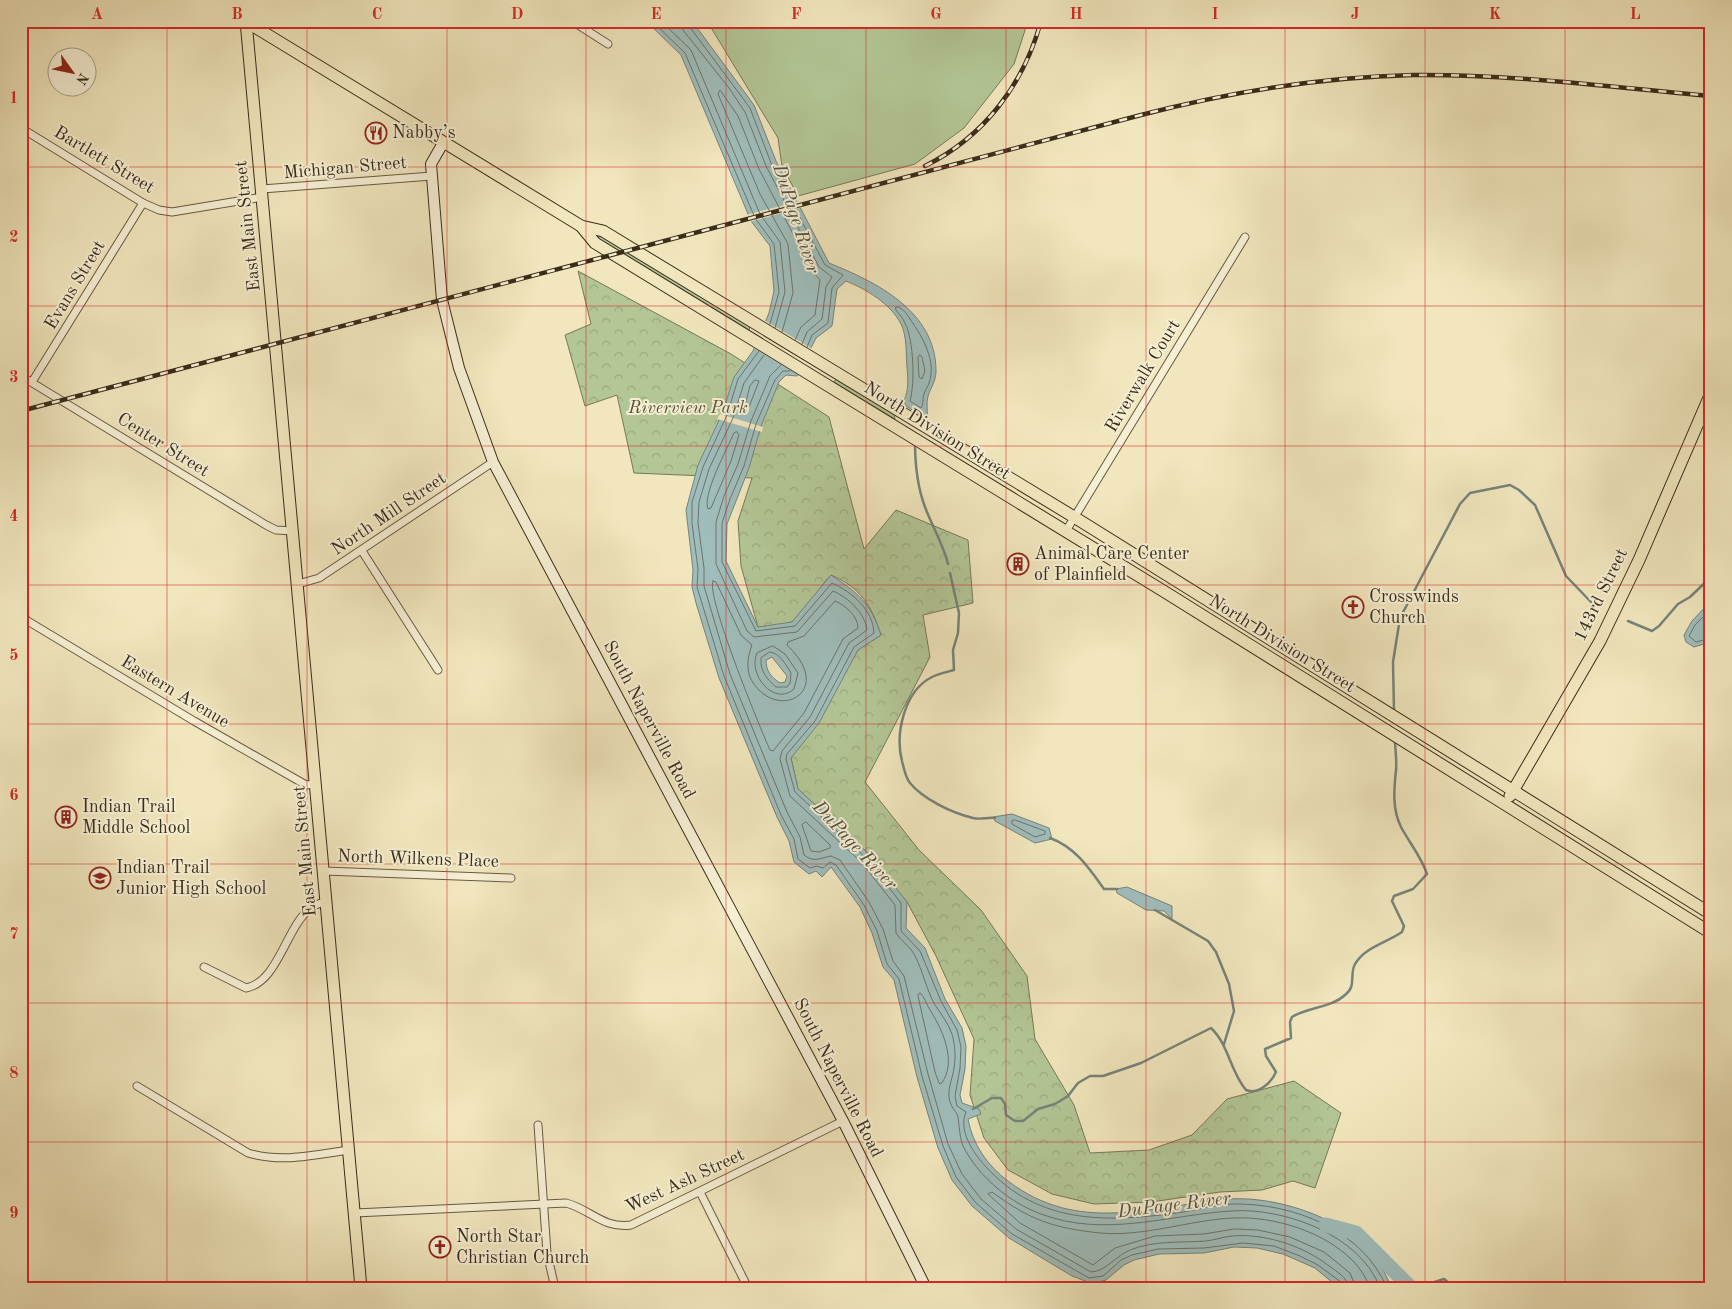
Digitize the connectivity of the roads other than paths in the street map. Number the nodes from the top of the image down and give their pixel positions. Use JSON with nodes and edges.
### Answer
{"nodes":[{"id":1,"x":572,"y":21,"type":"edge"},
{"id":2,"x":246,"y":22,"type":"edge"},
{"id":3,"x":608,"y":44,"type":"dead end"},
{"id":4,"x":21,"y":128,"type":"edge"},
{"id":5,"x":443,"y":143,"type":"junction"},
{"id":6,"x":432,"y":176,"type":"junction"},
{"id":7,"x":262,"y":193,"type":"junction"},
{"id":8,"x":143,"y":203,"type":"junction"},
{"id":9,"x":581,"y":226,"type":"junction"},
{"id":10,"x":1245,"y":237,"type":"dead end"},
{"id":11,"x":21,"y":376,"type":"edge"},
{"id":12,"x":32,"y":382,"type":"junction"},
{"id":13,"x":1711,"y":393,"type":"edge"},
{"id":14,"x":493,"y":462,"type":"junction"},
{"id":15,"x":1074,"y":517,"type":"junction"},
{"id":16,"x":1066,"y":530,"type":"junction"},
{"id":17,"x":293,"y":531,"type":"junction"},
{"id":18,"x":362,"y":551,"type":"junction"},
{"id":19,"x":298,"y":584,"type":"junction"},
{"id":20,"x":23,"y":618,"type":"edge"},
{"id":21,"x":21,"y":628,"type":"edge"},
{"id":22,"x":1297,"y":654,"type":"junction"},
{"id":23,"x":1288,"y":668,"type":"junction"},
{"id":24,"x":438,"y":670,"type":"dead end"},
{"id":25,"x":316,"y":784,"type":"junction"},
{"id":26,"x":1514,"y":790,"type":"junction"},
{"id":27,"x":1505,"y":804,"type":"junction"},
{"id":28,"x":324,"y":871,"type":"junction"},
{"id":29,"x":511,"y":878,"type":"dead end"},
{"id":30,"x":327,"y":901,"type":"junction"},
{"id":31,"x":1711,"y":914,"type":"edge"},
{"id":32,"x":1711,"y":933,"type":"edge"},
{"id":33,"x":204,"y":967,"type":"dead end"},
{"id":34,"x":137,"y":1086,"type":"dead end"},
{"id":35,"x":843,"y":1121,"type":"junction"},
{"id":36,"x":538,"y":1125,"type":"dead end"},
{"id":37,"x":349,"y":1150,"type":"junction"},
{"id":38,"x":700,"y":1192,"type":"junction"},
{"id":39,"x":543,"y":1203,"type":"junction"},
{"id":40,"x":355,"y":1213,"type":"junction"},
{"id":41,"x":361,"y":1288,"type":"edge"},
{"id":42,"x":555,"y":1288,"type":"edge"},
{"id":43,"x":748,"y":1288,"type":"edge"},
{"id":44,"x":926,"y":1288,"type":"edge"}],
"edges":[{"from":1,"to":3,"type":"street"},
{"from":2,"to":5,"type":"main road","name":"North Division Street"},
{"from":2,"to":7,"type":"main road","name":"East Main Street"},
{"from":4,"to":8,"type":"street","name":"Bartlett Street"},
{"from":5,"to":6,"type":"main road","name":"South Naperville Road"},
{"from":5,"to":9,"type":"main road","name":"North Division Street"},
{"from":6,"to":7,"type":"street","name":"Michigan Street"},
{"from":6,"to":14,"type":"main road","name":"South Naperville Road"},
{"from":7,"to":8,"type":"street","name":"Bartlett Street"},
{"from":7,"to":17,"type":"main road","name":"East Main Street"},
{"from":8,"to":12,"type":"street","name":"Evans Street"},
{"from":9,"to":15,"type":"main road","name":"North Division Street"},
{"from":9,"to":16,"type":"main road","name":"North Division Street"},
{"from":10,"to":15,"type":"street","name":"Riverwalk Court"},
{"from":11,"to":12,"type":"street","name":"Center Street"},
{"from":12,"to":17,"type":"street","name":"Center Street"},
{"from":13,"to":26,"type":"main road","name":"143rd Street"},
{"from":14,"to":18,"type":"street","name":"North Mill Street"},
{"from":14,"to":35,"type":"main road","name":"South Naperville Road"},
{"from":15,"to":16,"type":"street","name":"Riverwalk Court"},
{"from":15,"to":22,"type":"main road","name":"North Division Street"},
{"from":16,"to":23,"type":"main road","name":"North Division Street"},
{"from":17,"to":19,"type":"main road","name":"East Main Street"},
{"from":18,"to":19,"type":"street","name":"North Mill Street"},
{"from":18,"to":24,"type":"street"},
{"from":19,"to":25,"type":"main road","name":"East Main Street"},
{"from":20,"to":21,"type":"street"},
{"from":20,"to":25,"type":"street","name":"Eastern Avenue"},
{"from":22,"to":23,"type":"main road"},
{"from":22,"to":26,"type":"main road","name":"North Division Street"},
{"from":23,"to":27,"type":"main road","name":"North Division Street"},
{"from":25,"to":28,"type":"main road","name":"East Main Street"},
{"from":26,"to":27,"type":"main road","name":"143rd Street"},
{"from":26,"to":31,"type":"main road","name":"North Division Street"},
{"from":27,"to":32,"type":"main road","name":"North Division Street"},
{"from":28,"to":29,"type":"street","name":"North Wilkens Place"},
{"from":28,"to":30,"type":"main road","name":"East Main Street"},
{"from":30,"to":33,"type":"street"},
{"from":30,"to":37,"type":"main road","name":"East Main Street"},
{"from":34,"to":37,"type":"street"},
{"from":35,"to":38,"type":"street","name":"West Ash Street"},
{"from":35,"to":44,"type":"main road","name":"South Naperville Road"},
{"from":36,"to":39,"type":"street"},
{"from":37,"to":40,"type":"main road","name":"East Main Street"},
{"from":38,"to":39,"type":"street","name":"West Ash Street"},
{"from":38,"to":43,"type":"street"},
{"from":39,"to":40,"type":"street","name":"West Ash Street"},
{"from":39,"to":42,"type":"street"},
{"from":40,"to":41,"type":"main road","name":"East Main Street"}]}
